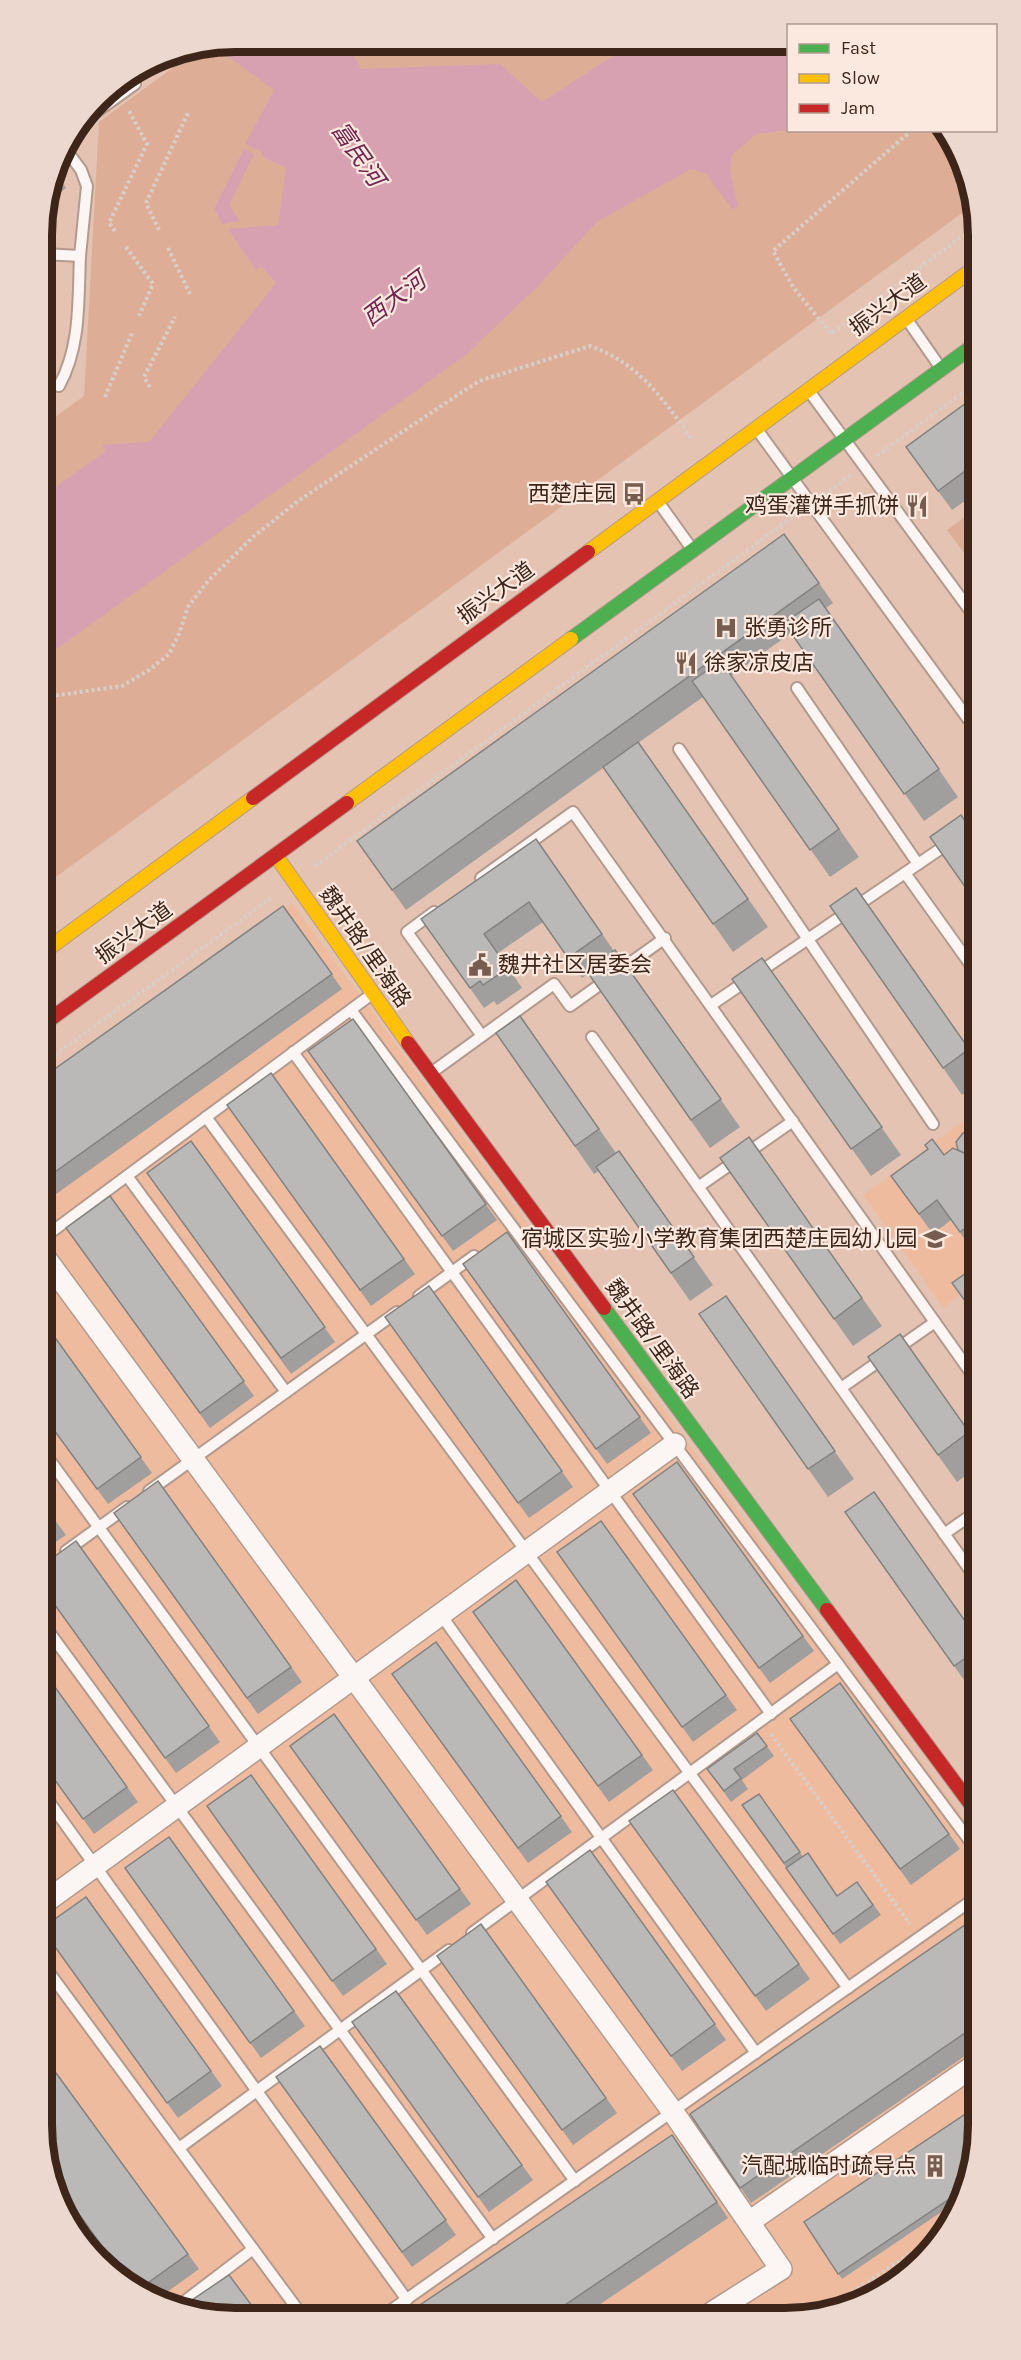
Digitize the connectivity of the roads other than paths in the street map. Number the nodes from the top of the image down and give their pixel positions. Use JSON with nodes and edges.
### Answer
{"nodes":[{"id":1,"x":134,"y":83,"type":"edge"},
{"id":2,"x":113,"y":100,"type":"edge"},
{"id":3,"x":71,"y":156,"type":"edge"},
{"id":4,"x":53,"y":255,"type":"edge"},
{"id":5,"x":80,"y":256,"type":"junction"},
{"id":6,"x":968,"y":273,"type":"edge"},
{"id":7,"x":906,"y":318,"type":"junction"},
{"id":8,"x":968,"y":350,"type":"edge"},
{"id":9,"x":941,"y":369,"type":"junction"},
{"id":10,"x":59,"y":386,"type":"dead end"},
{"id":11,"x":808,"y":390,"type":"junction"},
{"id":12,"x":756,"y":428,"type":"junction"},
{"id":13,"x":845,"y":440,"type":"junction"},
{"id":14,"x":792,"y":478,"type":"junction"},
{"id":15,"x":657,"y":501,"type":"junction"},
{"id":16,"x":693,"y":551,"type":"junction"},
{"id":17,"x":968,"y":608,"type":"edge"},
{"id":18,"x":798,"y":688,"type":"dead end"},
{"id":19,"x":968,"y":719,"type":"edge"},
{"id":20,"x":679,"y":749,"type":"dead end"},
{"id":21,"x":968,"y":831,"type":"edge"},
{"id":22,"x":276,"y":856,"type":"junction"},
{"id":23,"x":918,"y":864,"type":"junction"},
{"id":24,"x":905,"y":873,"type":"junction"},
{"id":25,"x":471,"y":885,"type":"edge"},
{"id":26,"x":443,"y":905,"type":"edge"},
{"id":27,"x":665,"y":938,"type":"junction"},
{"id":28,"x":808,"y":939,"type":"junction"},
{"id":29,"x":53,"y":945,"type":"edge"},
{"id":30,"x":968,"y":961,"type":"edge"},
{"id":31,"x":372,"y":994,"type":"junction"},
{"id":32,"x":711,"y":1005,"type":"junction"},
{"id":33,"x":351,"y":1010,"type":"junction"},
{"id":34,"x":53,"y":1018,"type":"edge"},
{"id":35,"x":482,"y":1036,"type":"junction"},
{"id":36,"x":592,"y":1037,"type":"dead end"},
{"id":37,"x":293,"y":1052,"type":"junction"},
{"id":38,"x":430,"y":1073,"type":"junction"},
{"id":39,"x":206,"y":1117,"type":"junction"},
{"id":40,"x":793,"y":1120,"type":"junction"},
{"id":41,"x":933,"y":1124,"type":"dead end"},
{"id":42,"x":127,"y":1176,"type":"junction"},
{"id":43,"x":698,"y":1187,"type":"junction"},
{"id":44,"x":52,"y":1231,"type":"edge"},
{"id":45,"x":487,"y":1247,"type":"edge"},
{"id":46,"x":52,"y":1268,"type":"edge"},
{"id":47,"x":452,"y":1272,"type":"junction"},
{"id":48,"x":414,"y":1300,"type":"edge"},
{"id":49,"x":404,"y":1307,"type":"edge"},
{"id":50,"x":935,"y":1322,"type":"junction"},
{"id":51,"x":366,"y":1334,"type":"junction"},
{"id":52,"x":968,"y":1369,"type":"edge"},
{"id":53,"x":841,"y":1388,"type":"junction"},
{"id":54,"x":286,"y":1392,"type":"junction"},
{"id":55,"x":675,"y":1444,"type":"junction"},
{"id":56,"x":193,"y":1460,"type":"junction"},
{"id":57,"x":52,"y":1464,"type":"edge"},
{"id":58,"x":611,"y":1492,"type":"junction"},
{"id":59,"x":968,"y":1518,"type":"edge"},
{"id":60,"x":99,"y":1527,"type":"junction"},
{"id":61,"x":944,"y":1534,"type":"junction"},
{"id":62,"x":527,"y":1552,"type":"junction"},
{"id":63,"x":55,"y":1559,"type":"edge"},
{"id":64,"x":968,"y":1567,"type":"edge"},
{"id":65,"x":441,"y":1615,"type":"junction"},
{"id":66,"x":52,"y":1636,"type":"edge"},
{"id":67,"x":838,"y":1664,"type":"junction"},
{"id":68,"x":354,"y":1678,"type":"junction"},
{"id":69,"x":771,"y":1714,"type":"junction"},
{"id":70,"x":259,"y":1747,"type":"junction"},
{"id":71,"x":690,"y":1774,"type":"junction"},
{"id":72,"x":968,"y":1800,"type":"edge"},
{"id":73,"x":52,"y":1806,"type":"edge"},
{"id":74,"x":177,"y":1806,"type":"junction"},
{"id":75,"x":602,"y":1838,"type":"junction"},
{"id":76,"x":968,"y":1839,"type":"edge"},
{"id":77,"x":95,"y":1866,"type":"junction"},
{"id":78,"x":52,"y":1897,"type":"edge"},
{"id":79,"x":517,"y":1900,"type":"junction"},
{"id":80,"x":968,"y":1903,"type":"edge"},
{"id":81,"x":421,"y":1970,"type":"junction"},
{"id":82,"x":52,"y":1977,"type":"edge"},
{"id":83,"x":848,"y":1988,"type":"junction"},
{"id":84,"x":340,"y":2030,"type":"junction"},
{"id":85,"x":756,"y":2053,"type":"junction"},
{"id":86,"x":968,"y":2070,"type":"edge"},
{"id":87,"x":257,"y":2091,"type":"junction"},
{"id":88,"x":673,"y":2112,"type":"junction"},
{"id":89,"x":179,"y":2148,"type":"junction"},
{"id":90,"x":575,"y":2181,"type":"junction"},
{"id":91,"x":749,"y":2222,"type":"junction"},
{"id":92,"x":493,"y":2239,"type":"junction"},
{"id":93,"x":253,"y":2249,"type":"junction"},
{"id":94,"x":186,"y":2300,"type":"edge"},
{"id":95,"x":407,"y":2300,"type":"junction"},
{"id":96,"x":296,"y":2307,"type":"edge"},
{"id":97,"x":396,"y":2307,"type":"edge"},
{"id":98,"x":721,"y":2307,"type":"edge"}],
"edges":[{"from":1,"to":2,"type":"lane"},
{"from":3,"to":5,"type":"lane"},
{"from":4,"to":5,"type":"lane"},
{"from":5,"to":10,"type":"lane"},
{"from":6,"to":7,"type":"main road","name":"振兴大道"},
{"from":7,"to":9,"type":"lane"},
{"from":7,"to":11,"type":"main road","name":"振兴大道"},
{"from":8,"to":9,"type":"main road","name":"振兴大道"},
{"from":9,"to":13,"type":"main road","name":"振兴大道"},
{"from":11,"to":12,"type":"main road","name":"振兴大道"},
{"from":11,"to":13,"type":"lane"},
{"from":12,"to":14,"type":"lane"},
{"from":12,"to":15,"type":"main road","name":"振兴大道"},
{"from":13,"to":14,"type":"main road","name":"振兴大道"},
{"from":13,"to":17,"type":"lane"},
{"from":14,"to":16,"type":"main road","name":"振兴大道"},
{"from":14,"to":19,"type":"lane"},
{"from":15,"to":16,"type":"lane"},
{"from":15,"to":29,"type":"main road","name":"振兴大道"},
{"from":16,"to":22,"type":"main road","name":"振兴大道"},
{"from":18,"to":23,"type":"lane"},
{"from":20,"to":28,"type":"lane"},
{"from":21,"to":23,"type":"lane"},
{"from":22,"to":31,"type":"main road","name":"魏井路/里海路"},
{"from":22,"to":34,"type":"main road","name":"振兴大道"},
{"from":23,"to":24,"type":"lane"},
{"from":24,"to":28,"type":"lane"},
{"from":24,"to":30,"type":"lane"},
{"from":25,"to":27,"type":"lane"},
{"from":26,"to":35,"type":"lane"},
{"from":27,"to":32,"type":"lane"},
{"from":27,"to":35,"type":"lane"},
{"from":28,"to":32,"type":"lane"},
{"from":28,"to":41,"type":"lane"},
{"from":31,"to":33,"type":"lane"},
{"from":31,"to":38,"type":"main road","name":"魏井路/里海路"},
{"from":32,"to":40,"type":"lane"},
{"from":33,"to":37,"type":"lane"},
{"from":33,"to":55,"type":"lane"},
{"from":35,"to":38,"type":"lane"},
{"from":36,"to":43,"type":"lane"},
{"from":37,"to":39,"type":"lane"},
{"from":37,"to":47,"type":"lane"},
{"from":38,"to":72,"type":"main road","name":"魏井路/里海路"},
{"from":39,"to":42,"type":"lane"},
{"from":39,"to":51,"type":"lane"},
{"from":40,"to":43,"type":"lane"},
{"from":40,"to":50,"type":"lane"},
{"from":42,"to":44,"type":"lane"},
{"from":42,"to":54,"type":"lane"},
{"from":43,"to":53,"type":"lane"},
{"from":45,"to":47,"type":"lane"},
{"from":46,"to":56,"type":"street"},
{"from":47,"to":48,"type":"lane"},
{"from":47,"to":58,"type":"lane"},
{"from":49,"to":51,"type":"lane"},
{"from":50,"to":52,"type":"lane"},
{"from":50,"to":53,"type":"lane"},
{"from":51,"to":54,"type":"lane"},
{"from":51,"to":62,"type":"lane"},
{"from":53,"to":61,"type":"lane"},
{"from":54,"to":56,"type":"lane"},
{"from":55,"to":58,"type":"street"},
{"from":55,"to":67,"type":"lane"},
{"from":56,"to":60,"type":"lane"},
{"from":56,"to":68,"type":"street"},
{"from":57,"to":60,"type":"lane"},
{"from":58,"to":62,"type":"street"},
{"from":58,"to":69,"type":"lane"},
{"from":59,"to":61,"type":"lane"},
{"from":60,"to":63,"type":"lane"},
{"from":60,"to":70,"type":"lane"},
{"from":61,"to":64,"type":"lane"},
{"from":62,"to":65,"type":"street"},
{"from":62,"to":71,"type":"lane"},
{"from":65,"to":68,"type":"street"},
{"from":65,"to":75,"type":"lane"},
{"from":66,"to":74,"type":"lane"},
{"from":67,"to":69,"type":"lane"},
{"from":67,"to":76,"type":"lane"},
{"from":68,"to":70,"type":"street"},
{"from":68,"to":79,"type":"street"},
{"from":69,"to":71,"type":"lane"},
{"from":70,"to":74,"type":"street"},
{"from":70,"to":81,"type":"lane"},
{"from":71,"to":75,"type":"lane"},
{"from":71,"to":83,"type":"lane"},
{"from":73,"to":77,"type":"lane"},
{"from":74,"to":77,"type":"street"},
{"from":74,"to":84,"type":"lane"},
{"from":75,"to":79,"type":"lane"},
{"from":75,"to":85,"type":"lane"},
{"from":77,"to":78,"type":"street"},
{"from":77,"to":87,"type":"lane"},
{"from":79,"to":81,"type":"lane"},
{"from":79,"to":88,"type":"street"},
{"from":80,"to":83,"type":"lane"},
{"from":81,"to":84,"type":"lane"},
{"from":81,"to":90,"type":"lane"},
{"from":82,"to":89,"type":"lane"},
{"from":83,"to":85,"type":"lane"},
{"from":84,"to":87,"type":"lane"},
{"from":84,"to":92,"type":"lane"},
{"from":85,"to":88,"type":"lane"},
{"from":86,"to":91,"type":"street"},
{"from":87,"to":89,"type":"lane"},
{"from":87,"to":95,"type":"lane"},
{"from":88,"to":90,"type":"lane"},
{"from":88,"to":91,"type":"street"},
{"from":89,"to":93,"type":"lane"},
{"from":90,"to":92,"type":"lane"},
{"from":91,"to":98,"type":"street"},
{"from":92,"to":95,"type":"lane"},
{"from":93,"to":94,"type":"lane"},
{"from":93,"to":96,"type":"lane"},
{"from":95,"to":97,"type":"lane"}]}
